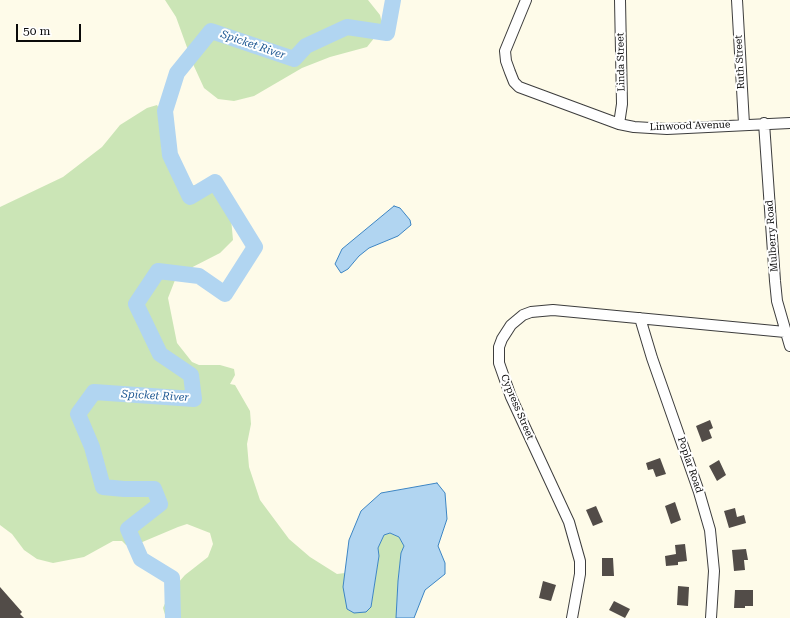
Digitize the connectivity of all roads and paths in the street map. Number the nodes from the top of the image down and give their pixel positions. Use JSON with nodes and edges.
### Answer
{"nodes":[{"id":1,"x":526,"y":0,"type":"edge"},
{"id":2,"x":620,"y":0,"type":"edge"},
{"id":3,"x":737,"y":0,"type":"edge"},
{"id":4,"x":764,"y":123,"type":"junction"},
{"id":5,"x":790,"y":123,"type":"edge"},
{"id":6,"x":619,"y":124,"type":"junction"},
{"id":7,"x":744,"y":124,"type":"junction"},
{"id":8,"x":640,"y":318,"type":"junction"},
{"id":9,"x":785,"y":332,"type":"junction"},
{"id":10,"x":790,"y":346,"type":"edge"},
{"id":11,"x":575,"y":617,"type":"edge"},
{"id":12,"x":711,"y":618,"type":"edge"}],
"edges":[{"from":1,"to":6,"type":"street","name":"Linwood Avenue"},
{"from":2,"to":6,"type":"street","name":"Linda Street"},
{"from":3,"to":7,"type":"street","name":"Ruth Street"},
{"from":4,"to":5,"type":"street","name":"Linwood Avenue"},
{"from":4,"to":7,"type":"street","name":"Linwood Avenue"},
{"from":4,"to":9,"type":"street","name":"Mulberry Road"},
{"from":6,"to":7,"type":"street","name":"Linwood Avenue"},
{"from":8,"to":9,"type":"street","name":"Cypress Street"},
{"from":8,"to":11,"type":"street","name":"Cypress Street"},
{"from":8,"to":12,"type":"street","name":"Poplar Road"},
{"from":9,"to":10,"type":"street","name":"Mulberry Road"}]}
